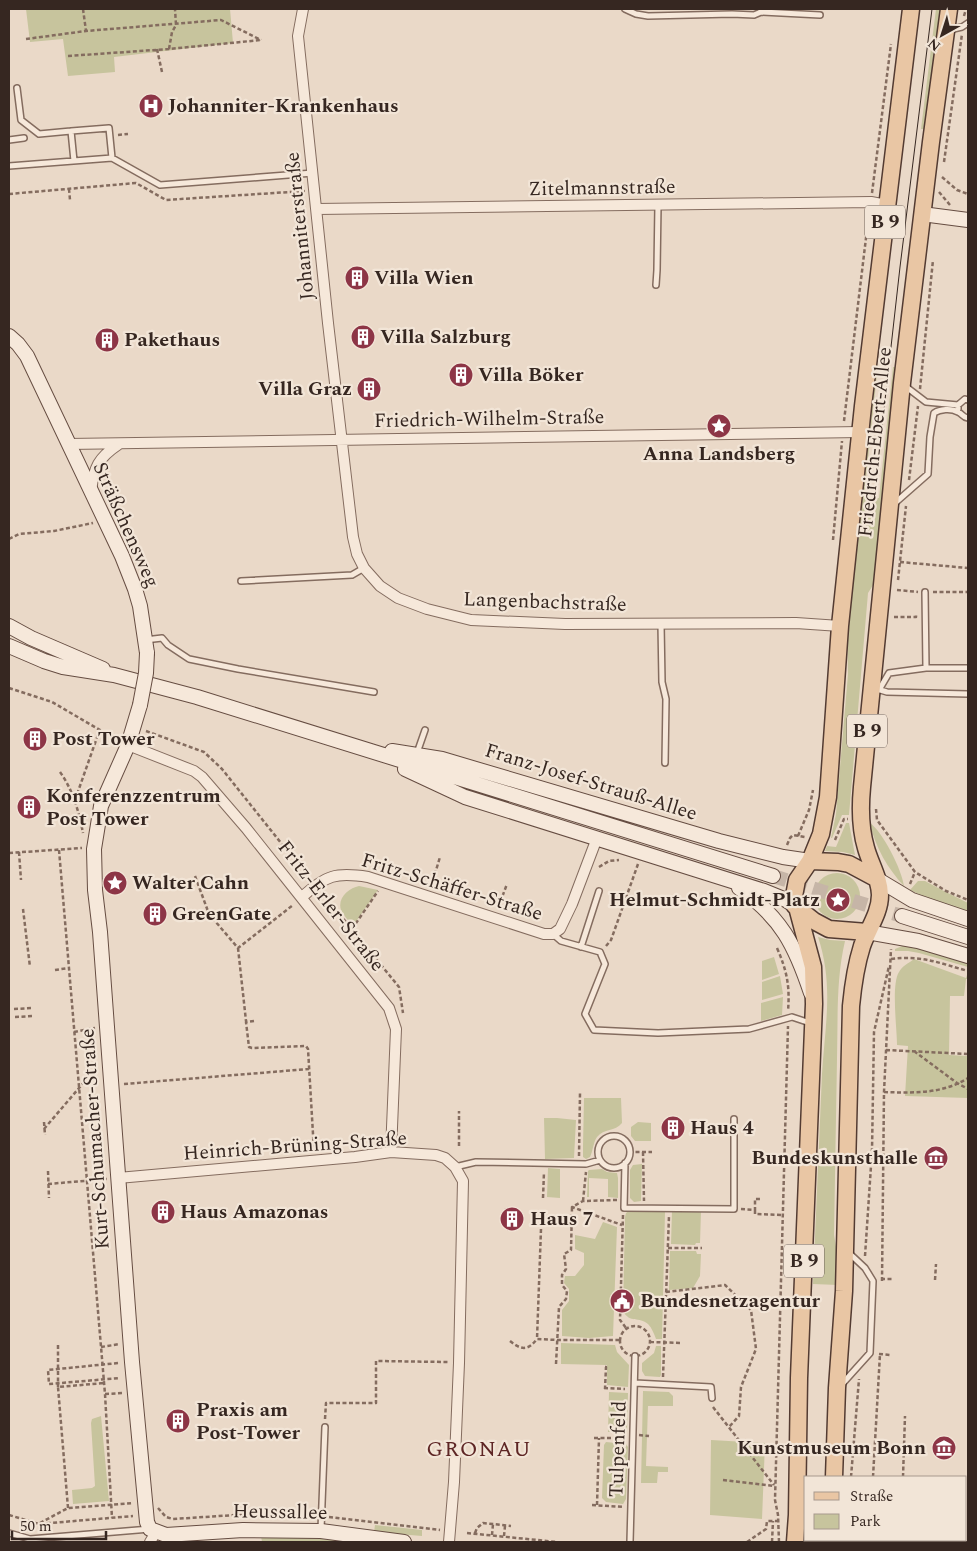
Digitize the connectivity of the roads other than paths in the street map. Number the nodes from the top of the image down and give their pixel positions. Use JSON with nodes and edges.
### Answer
{"nodes":[{"id":1,"x":302,"y":9,"type":"edge"},
{"id":2,"x":625,"y":9,"type":"edge"},
{"id":3,"x":912,"y":9,"type":"edge"},
{"id":4,"x":949,"y":9,"type":"edge"},
{"id":5,"x":761,"y":10,"type":"edge"},
{"id":6,"x":820,"y":16,"type":"dead end"},
{"id":7,"x":968,"y":23,"type":"edge"},
{"id":8,"x":946,"y":31,"type":"junction"},
{"id":9,"x":17,"y":88,"type":"dead end"},
{"id":10,"x":71,"y":131,"type":"junction"},
{"id":11,"x":24,"y":138,"type":"dead end"},
{"id":12,"x":9,"y":140,"type":"edge"},
{"id":13,"x":112,"y":158,"type":"junction"},
{"id":14,"x":74,"y":161,"type":"junction"},
{"id":15,"x":9,"y":166,"type":"edge"},
{"id":16,"x":312,"y":173,"type":"junction"},
{"id":17,"x":887,"y":204,"type":"junction"},
{"id":18,"x":658,"y":205,"type":"junction"},
{"id":19,"x":317,"y":210,"type":"junction"},
{"id":20,"x":922,"y":214,"type":"junction"},
{"id":21,"x":968,"y":220,"type":"edge"},
{"id":22,"x":656,"y":285,"type":"dead end"},
{"id":23,"x":9,"y":336,"type":"edge"},
{"id":24,"x":902,"y":383,"type":"junction"},
{"id":25,"x":968,"y":400,"type":"edge"},
{"id":26,"x":958,"y":408,"type":"junction"},
{"id":27,"x":968,"y":418,"type":"edge"},
{"id":28,"x":860,"y":432,"type":"junction"},
{"id":29,"x":342,"y":440,"type":"junction"},
{"id":30,"x":119,"y":443,"type":"junction"},
{"id":31,"x":68,"y":444,"type":"junction"},
{"id":32,"x":91,"y":493,"type":"junction"},
{"id":33,"x":889,"y":508,"type":"junction"},
{"id":34,"x":364,"y":568,"type":"junction"},
{"id":35,"x":241,"y":581,"type":"dead end"},
{"id":36,"x":924,"y":592,"type":"road end"},
{"id":37,"x":661,"y":624,"type":"junction"},
{"id":38,"x":9,"y":626,"type":"edge"},
{"id":39,"x":840,"y":626,"type":"junction"},
{"id":40,"x":9,"y":646,"type":"edge"},
{"id":41,"x":146,"y":647,"type":"junction"},
{"id":42,"x":926,"y":668,"type":"junction"},
{"id":43,"x":968,"y":668,"type":"edge"},
{"id":44,"x":114,"y":675,"type":"junction"},
{"id":45,"x":875,"y":688,"type":"junction"},
{"id":46,"x":374,"y":692,"type":"dead end"},
{"id":47,"x":968,"y":694,"type":"edge"},
{"id":48,"x":425,"y":730,"type":"dead end"},
{"id":49,"x":128,"y":745,"type":"junction"},
{"id":50,"x":359,"y":747,"type":"junction"},
{"id":51,"x":416,"y":754,"type":"junction"},
{"id":52,"x":665,"y":764,"type":"dead end"},
{"id":53,"x":597,"y":838,"type":"junction"},
{"id":54,"x":810,"y":861,"type":"junction"},
{"id":55,"x":773,"y":876,"type":"tunnel mouth"},
{"id":56,"x":877,"y":879,"type":"junction"},
{"id":57,"x":728,"y":880,"type":"junction"},
{"id":58,"x":599,"y":890,"type":"dead end"},
{"id":59,"x":302,"y":897,"type":"junction"},
{"id":60,"x":795,"y":906,"type":"junction"},
{"id":61,"x":902,"y":916,"type":"tunnel mouth"},
{"id":62,"x":968,"y":919,"type":"edge"},
{"id":63,"x":867,"y":932,"type":"junction"},
{"id":64,"x":553,"y":934,"type":"junction"},
{"id":65,"x":968,"y":937,"type":"edge"},
{"id":66,"x":581,"y":947,"type":"junction"},
{"id":67,"x":968,"y":956,"type":"edge"},
{"id":68,"x":814,"y":1004,"type":"junction"},
{"id":69,"x":813,"y":1024,"type":"junction"},
{"id":70,"x":734,"y":1119,"type":"dead end"},
{"id":71,"x":391,"y":1152,"type":"junction"},
{"id":72,"x":600,"y":1160,"type":"junction"},
{"id":73,"x":625,"y":1163,"type":"junction"},
{"id":74,"x":455,"y":1167,"type":"junction"},
{"id":75,"x":118,"y":1178,"type":"junction"},
{"id":76,"x":845,"y":1249,"type":"junction"},
{"id":77,"x":635,"y":1356,"type":"road end"},
{"id":78,"x":635,"y":1383,"type":"junction"},
{"id":79,"x":837,"y":1388,"type":"junction"},
{"id":80,"x":712,"y":1398,"type":"dead end"},
{"id":81,"x":325,"y":1427,"type":"road end"},
{"id":82,"x":834,"y":1476,"type":"edge"},
{"id":83,"x":321,"y":1531,"type":"junction"},
{"id":84,"x":9,"y":1534,"type":"edge"},
{"id":85,"x":152,"y":1534,"type":"edge"},
{"id":86,"x":404,"y":1542,"type":"edge"},
{"id":87,"x":449,"y":1542,"type":"edge"},
{"id":88,"x":630,"y":1542,"type":"edge"},
{"id":89,"x":795,"y":1542,"type":"edge"}],
"edges":[{"from":1,"to":16,"type":"street","name":"Johanniterstraße"},
{"from":2,"to":5,"type":"lane"},
{"from":3,"to":17,"type":"main road","name":"Friedrich-Ebert-Allee","number":"B 9"},
{"from":4,"to":8,"type":"main road","name":"Friedrich-Ebert-Allee","number":"B 9"},
{"from":5,"to":6,"type":"lane"},
{"from":7,"to":8,"type":"lane"},
{"from":8,"to":20,"type":"main road","name":"Friedrich-Ebert-Allee","number":"B 9"},
{"from":9,"to":10,"type":"lane"},
{"from":10,"to":13,"type":"lane"},
{"from":10,"to":14,"type":"lane"},
{"from":11,"to":12,"type":"lane"},
{"from":13,"to":14,"type":"lane"},
{"from":13,"to":16,"type":"lane"},
{"from":14,"to":15,"type":"lane"},
{"from":16,"to":19,"type":"street","name":"Johanniterstraße"},
{"from":17,"to":18,"type":"street","name":"Zitelmannstraße"},
{"from":17,"to":28,"type":"main road","name":"Friedrich-Ebert-Allee","number":"B 9"},
{"from":18,"to":19,"type":"street","name":"Zitelmannstraße"},
{"from":18,"to":22,"type":"lane"},
{"from":19,"to":29,"type":"street","name":"Johanniterstraße"},
{"from":20,"to":21,"type":"street"},
{"from":20,"to":24,"type":"main road","name":"Friedrich-Ebert-Allee","number":"B 9"},
{"from":23,"to":31,"type":"street","name":"Sträßchensweg"},
{"from":24,"to":26,"type":"lane"},
{"from":24,"to":33,"type":"main road","name":"Friedrich-Ebert-Allee","number":"B 9"},
{"from":25,"to":26,"type":"lane"},
{"from":26,"to":27,"type":"lane"},
{"from":26,"to":33,"type":"lane"},
{"from":28,"to":29,"type":"street","name":"Friedrich-Wilhelm-Straße"},
{"from":28,"to":39,"type":"main road","name":"Friedrich-Ebert-Allee","number":"B 9"},
{"from":29,"to":30,"type":"street","name":"Friedrich-Wilhelm-Straße"},
{"from":29,"to":34,"type":"street","name":"Langenbachstraße"},
{"from":30,"to":31,"type":"street","name":"Friedrich-Wilhelm-Straße"},
{"from":30,"to":32,"type":"street"},
{"from":31,"to":32,"type":"street","name":"Sträßchensweg"},
{"from":32,"to":41,"type":"street","name":"Sträßchensweg"},
{"from":33,"to":45,"type":"main road","name":"Friedrich-Ebert-Allee","number":"B 9"},
{"from":34,"to":35,"type":"lane"},
{"from":34,"to":37,"type":"street","name":"Langenbachstraße"},
{"from":36,"to":42,"type":"lane"},
{"from":37,"to":39,"type":"street","name":"Langenbachstraße"},
{"from":37,"to":52,"type":"lane"},
{"from":38,"to":44,"type":"street","name":"Franz-Josef-Strauß-Allee"},
{"from":39,"to":54,"type":"main road","name":"Friedrich-Ebert-Allee","number":"B 9"},
{"from":40,"to":44,"type":"street","name":"Franz-Josef-Strauß-Allee"},
{"from":41,"to":46,"type":"lane"},
{"from":41,"to":49,"type":"street","name":"Sträßchensweg","bridge":true},
{"from":42,"to":43,"type":"lane"},
{"from":42,"to":45,"type":"lane"},
{"from":44,"to":50,"type":"street","name":"Franz-Josef-Strauß-Allee"},
{"from":45,"to":47,"type":"lane"},
{"from":45,"to":56,"type":"main road","name":"Friedrich-Ebert-Allee","number":"B 9"},
{"from":48,"to":51,"type":"lane"},
{"from":49,"to":59,"type":"street","name":"Fritz-Erler-Straße"},
{"from":49,"to":75,"type":"street","name":"Kurt-Schumacher-Straße"},
{"from":50,"to":51,"type":"street","name":"Franz-Josef-Strauß-Allee"},
{"from":50,"to":53,"type":"street","name":"Franz-Josef-Strauß-Allee"},
{"from":50,"to":55,"type":"street","name":"Franz-Josef-Strauß-Allee"},
{"from":51,"to":54,"type":"street","name":"Franz-Josef-Strauß-Allee"},
{"from":53,"to":57,"type":"street","name":"Franz-Josef-Strauß-Allee"},
{"from":53,"to":64,"type":"street","name":"Fritz-Schäffer-Straße"},
{"from":54,"to":56,"type":"main road"},
{"from":54,"to":60,"type":"main road","number":"B 9"},
{"from":56,"to":62,"type":"street"},
{"from":56,"to":63,"type":"main road","number":"B 9"},
{"from":57,"to":60,"type":"street","name":"Franz-Josef-Strauß-Allee"},
{"from":57,"to":68,"type":"street"},
{"from":58,"to":66,"type":"lane"},
{"from":59,"to":64,"type":"street","name":"Fritz-Schäffer-Straße"},
{"from":59,"to":71,"type":"street","name":"Fritz-Erler-Straße"},
{"from":60,"to":63,"type":"main road"},
{"from":60,"to":68,"type":"main road","number":"B 9"},
{"from":61,"to":65,"type":"street"},
{"from":63,"to":67,"type":"street"},
{"from":63,"to":76,"type":"main road","number":"B 9"},
{"from":64,"to":66,"type":"lane"},
{"from":66,"to":69,"type":"lane"},
{"from":68,"to":69,"type":"main road","number":"B 9"},
{"from":69,"to":89,"type":"main road","number":"B 9"},
{"from":70,"to":73,"type":"lane"},
{"from":71,"to":74,"type":"street","name":"Heinrich-Brüning-Straße"},
{"from":71,"to":75,"type":"street","name":"Heinrich-Brüning-Straße"},
{"from":72,"to":73,"type":"lane"},
{"from":72,"to":73,"type":"lane"},
{"from":72,"to":74,"type":"lane"},
{"from":74,"to":87,"type":"street"},
{"from":75,"to":85,"type":"street","name":"Kurt-Schumacher-Straße"},
{"from":76,"to":79,"type":"main road","number":"B 9"},
{"from":76,"to":79,"type":"lane"},
{"from":77,"to":78,"type":"lane","name":"Tulpenfeld"},
{"from":78,"to":80,"type":"lane"},
{"from":78,"to":88,"type":"lane","name":"Tulpenfeld"},
{"from":79,"to":82,"type":"main road","number":"B 9"},
{"from":81,"to":83,"type":"lane"},
{"from":83,"to":85,"type":"street","name":"Heussallee"},
{"from":83,"to":86,"type":"street","name":"Heussallee"},
{"from":84,"to":85,"type":"lane"}]}
